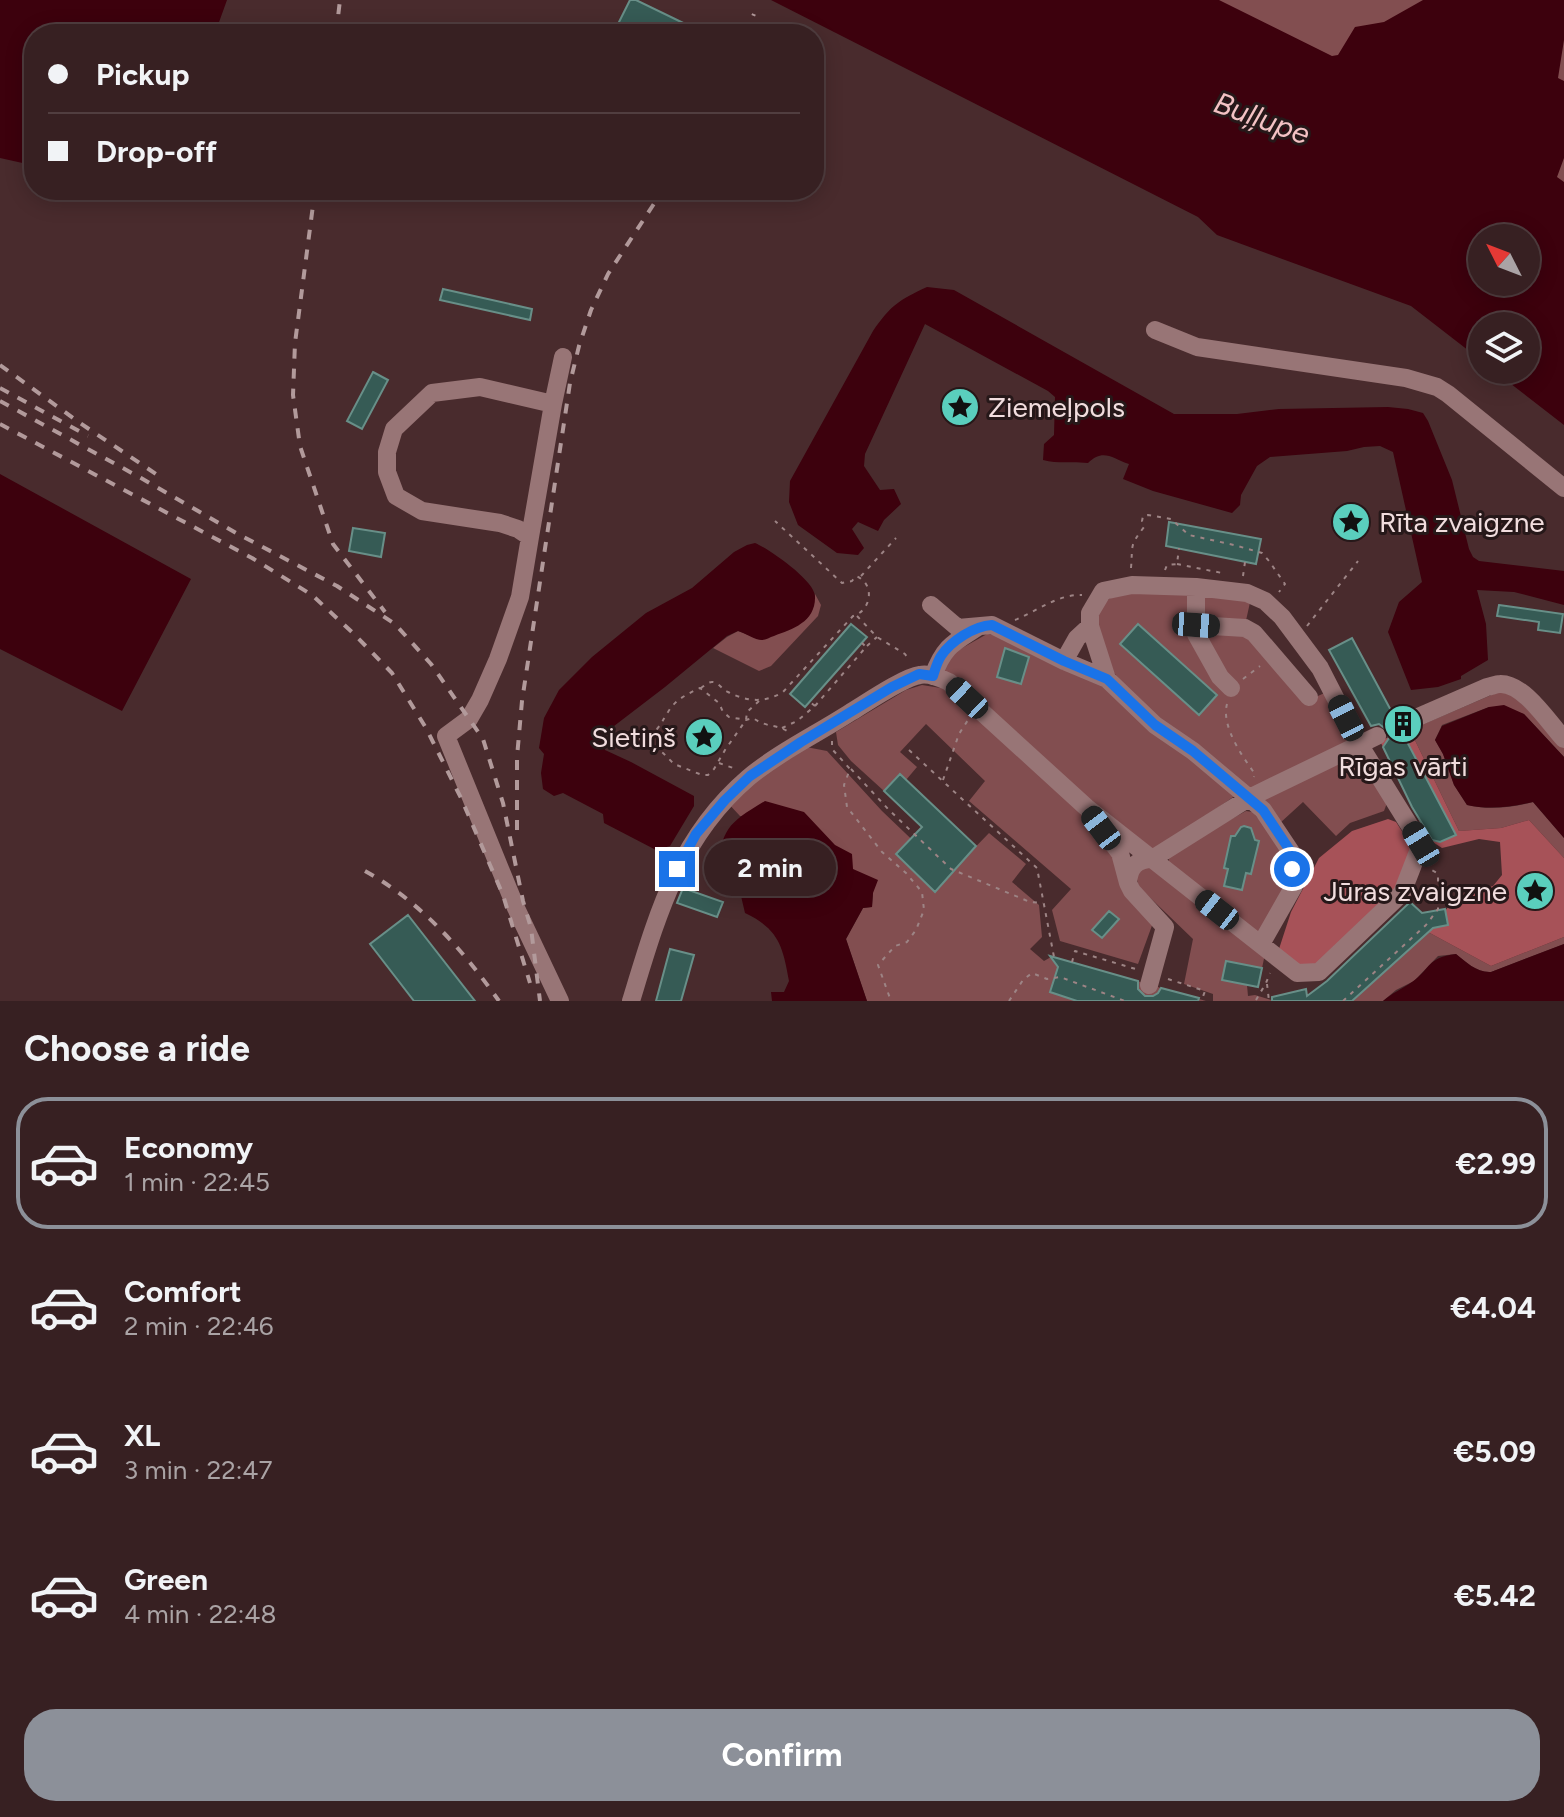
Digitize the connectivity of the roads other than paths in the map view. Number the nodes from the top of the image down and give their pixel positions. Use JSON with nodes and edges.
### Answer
{"nodes":[{"id":1,"x":1155,"y":330,"type":"dead end"},
{"id":2,"x":563,"y":357,"type":"dead end"},
{"id":3,"x":553,"y":404,"type":"junction"},
{"id":4,"x":1564,"y":488,"type":"edge"},
{"id":5,"x":530,"y":537,"type":"junction"},
{"id":6,"x":1196,"y":587,"type":"junction"},
{"id":7,"x":1255,"y":597,"type":"junction"},
{"id":8,"x":931,"y":605,"type":"dead end"},
{"id":9,"x":986,"y":625,"type":"junction"},
{"id":10,"x":1196,"y":625,"type":"junction"},
{"id":11,"x":1090,"y":626,"type":"junction"},
{"id":12,"x":1245,"y":628,"type":"junction"},
{"id":13,"x":1064,"y":661,"type":"junction"},
{"id":14,"x":926,"y":675,"type":"junction"},
{"id":15,"x":1107,"y":679,"type":"junction"},
{"id":16,"x":1231,"y":688,"type":"dead end"},
{"id":17,"x":1309,"y":697,"type":"dead end"},
{"id":18,"x":1402,"y":724,"type":"dead end"},
{"id":19,"x":1377,"y":736,"type":"dead end"},
{"id":20,"x":1564,"y":739,"type":"edge"},
{"id":21,"x":1359,"y":744,"type":"junction"},
{"id":22,"x":1249,"y":798,"type":"junction"},
{"id":23,"x":1086,"y":807,"type":"junction"},
{"id":24,"x":1152,"y":859,"type":"junction"},
{"id":25,"x":1128,"y":883,"type":"junction"},
{"id":26,"x":1268,"y":950,"type":"junction"},
{"id":27,"x":1149,"y":985,"type":"dead end"},
{"id":28,"x":560,"y":1001,"type":"edge"},
{"id":29,"x":631,"y":1001,"type":"edge"}],
"edges":[{"from":1,"to":4,"type":"lane"},
{"from":2,"to":3,"type":"lane"},
{"from":3,"to":5,"type":"lane"},
{"from":3,"to":5,"type":"lane"},
{"from":5,"to":28,"type":"lane"},
{"from":6,"to":7,"type":"lane"},
{"from":6,"to":10,"type":"lane"},
{"from":6,"to":11,"type":"lane"},
{"from":7,"to":12,"type":"lane"},
{"from":7,"to":21,"type":"lane"},
{"from":8,"to":9,"type":"lane"},
{"from":9,"to":13,"type":"lane"},
{"from":9,"to":14,"type":"lane"},
{"from":10,"to":12,"type":"lane"},
{"from":10,"to":16,"type":"lane"},
{"from":11,"to":13,"type":"lane"},
{"from":11,"to":15,"type":"lane"},
{"from":12,"to":17,"type":"lane"},
{"from":13,"to":15,"type":"lane"},
{"from":14,"to":23,"type":"lane"},
{"from":14,"to":29,"type":"lane"},
{"from":15,"to":22,"type":"lane"},
{"from":18,"to":20,"type":"lane"},
{"from":19,"to":21,"type":"lane"},
{"from":21,"to":22,"type":"lane"},
{"from":21,"to":26,"type":"lane"},
{"from":22,"to":24,"type":"lane"},
{"from":22,"to":26,"type":"lane"},
{"from":23,"to":24,"type":"lane"},
{"from":23,"to":25,"type":"lane"},
{"from":24,"to":25,"type":"lane"},
{"from":24,"to":26,"type":"lane"},
{"from":25,"to":27,"type":"lane"}]}
